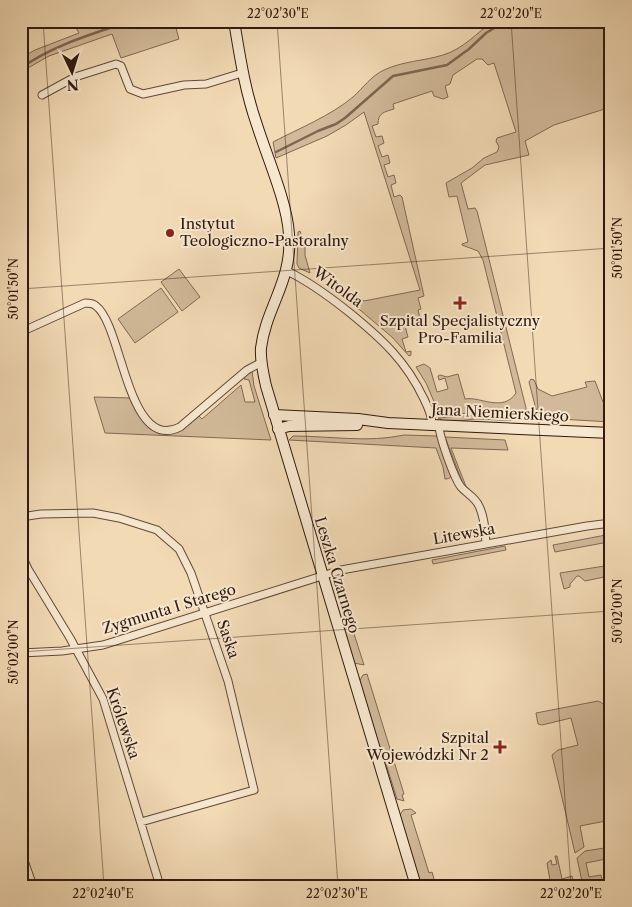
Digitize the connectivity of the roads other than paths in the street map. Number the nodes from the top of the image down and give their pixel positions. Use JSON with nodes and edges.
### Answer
{"nodes":[{"id":1,"x":234,"y":21,"type":"edge"},
{"id":2,"x":242,"y":73,"type":"junction"},
{"id":3,"x":42,"y":95,"type":"dead end"},
{"id":4,"x":287,"y":271,"type":"junction"},
{"id":5,"x":21,"y":332,"type":"edge"},
{"id":6,"x":262,"y":362,"type":"junction"},
{"id":7,"x":274,"y":415,"type":"junction"},
{"id":8,"x":388,"y":423,"type":"junction"},
{"id":9,"x":436,"y":425,"type":"junction"},
{"id":10,"x":278,"y":429,"type":"junction"},
{"id":11,"x":611,"y":433,"type":"edge"},
{"id":12,"x":21,"y":517,"type":"edge"},
{"id":13,"x":611,"y":523,"type":"edge"},
{"id":14,"x":486,"y":544,"type":"junction"},
{"id":15,"x":21,"y":554,"type":"edge"},
{"id":16,"x":322,"y":576,"type":"junction"},
{"id":17,"x":205,"y":613,"type":"junction"},
{"id":18,"x":76,"y":649,"type":"junction"},
{"id":19,"x":21,"y":653,"type":"edge"},
{"id":20,"x":141,"y":822,"type":"junction"},
{"id":21,"x":21,"y":852,"type":"edge"},
{"id":22,"x":33,"y":886,"type":"edge"},
{"id":23,"x":160,"y":886,"type":"edge"},
{"id":24,"x":416,"y":886,"type":"edge"}],
"edges":[{"from":1,"to":2,"type":"street"},
{"from":2,"to":3,"type":"street"},
{"from":2,"to":4,"type":"street"},
{"from":4,"to":6,"type":"street","name":"Leszka Czarnego"},
{"from":4,"to":9,"type":"street","name":"Witolda"},
{"from":5,"to":6,"type":"street"},
{"from":6,"to":7,"type":"street","name":"Leszka Czarnego"},
{"from":7,"to":8,"type":"street","name":"Jana Niemierskiego"},
{"from":7,"to":10,"type":"street","name":"Leszka Czarnego"},
{"from":8,"to":9,"type":"street","name":"Jana Niemierskiego"},
{"from":8,"to":10,"type":"street","name":"Jana Niemierskiego"},
{"from":9,"to":11,"type":"street","name":"Jana Niemierskiego"},
{"from":9,"to":14,"type":"street","name":"Witolda"},
{"from":10,"to":16,"type":"street","name":"Leszka Czarnego"},
{"from":12,"to":17,"type":"street","name":"Saska"},
{"from":13,"to":14,"type":"street","name":"Litewska"},
{"from":14,"to":16,"type":"street","name":"Litewska"},
{"from":15,"to":18,"type":"street","name":"Królewska"},
{"from":16,"to":17,"type":"street","name":"Zygmunta I Starego"},
{"from":16,"to":24,"type":"street","name":"Leszka Czarnego"},
{"from":17,"to":18,"type":"street","name":"Zygmunta I Starego"},
{"from":17,"to":20,"type":"street","name":"Saska"},
{"from":18,"to":19,"type":"street","name":"Zygmunta I Starego"},
{"from":18,"to":20,"type":"street","name":"Królewska"},
{"from":20,"to":23,"type":"street","name":"Królewska"},
{"from":21,"to":22,"type":"street"}]}
